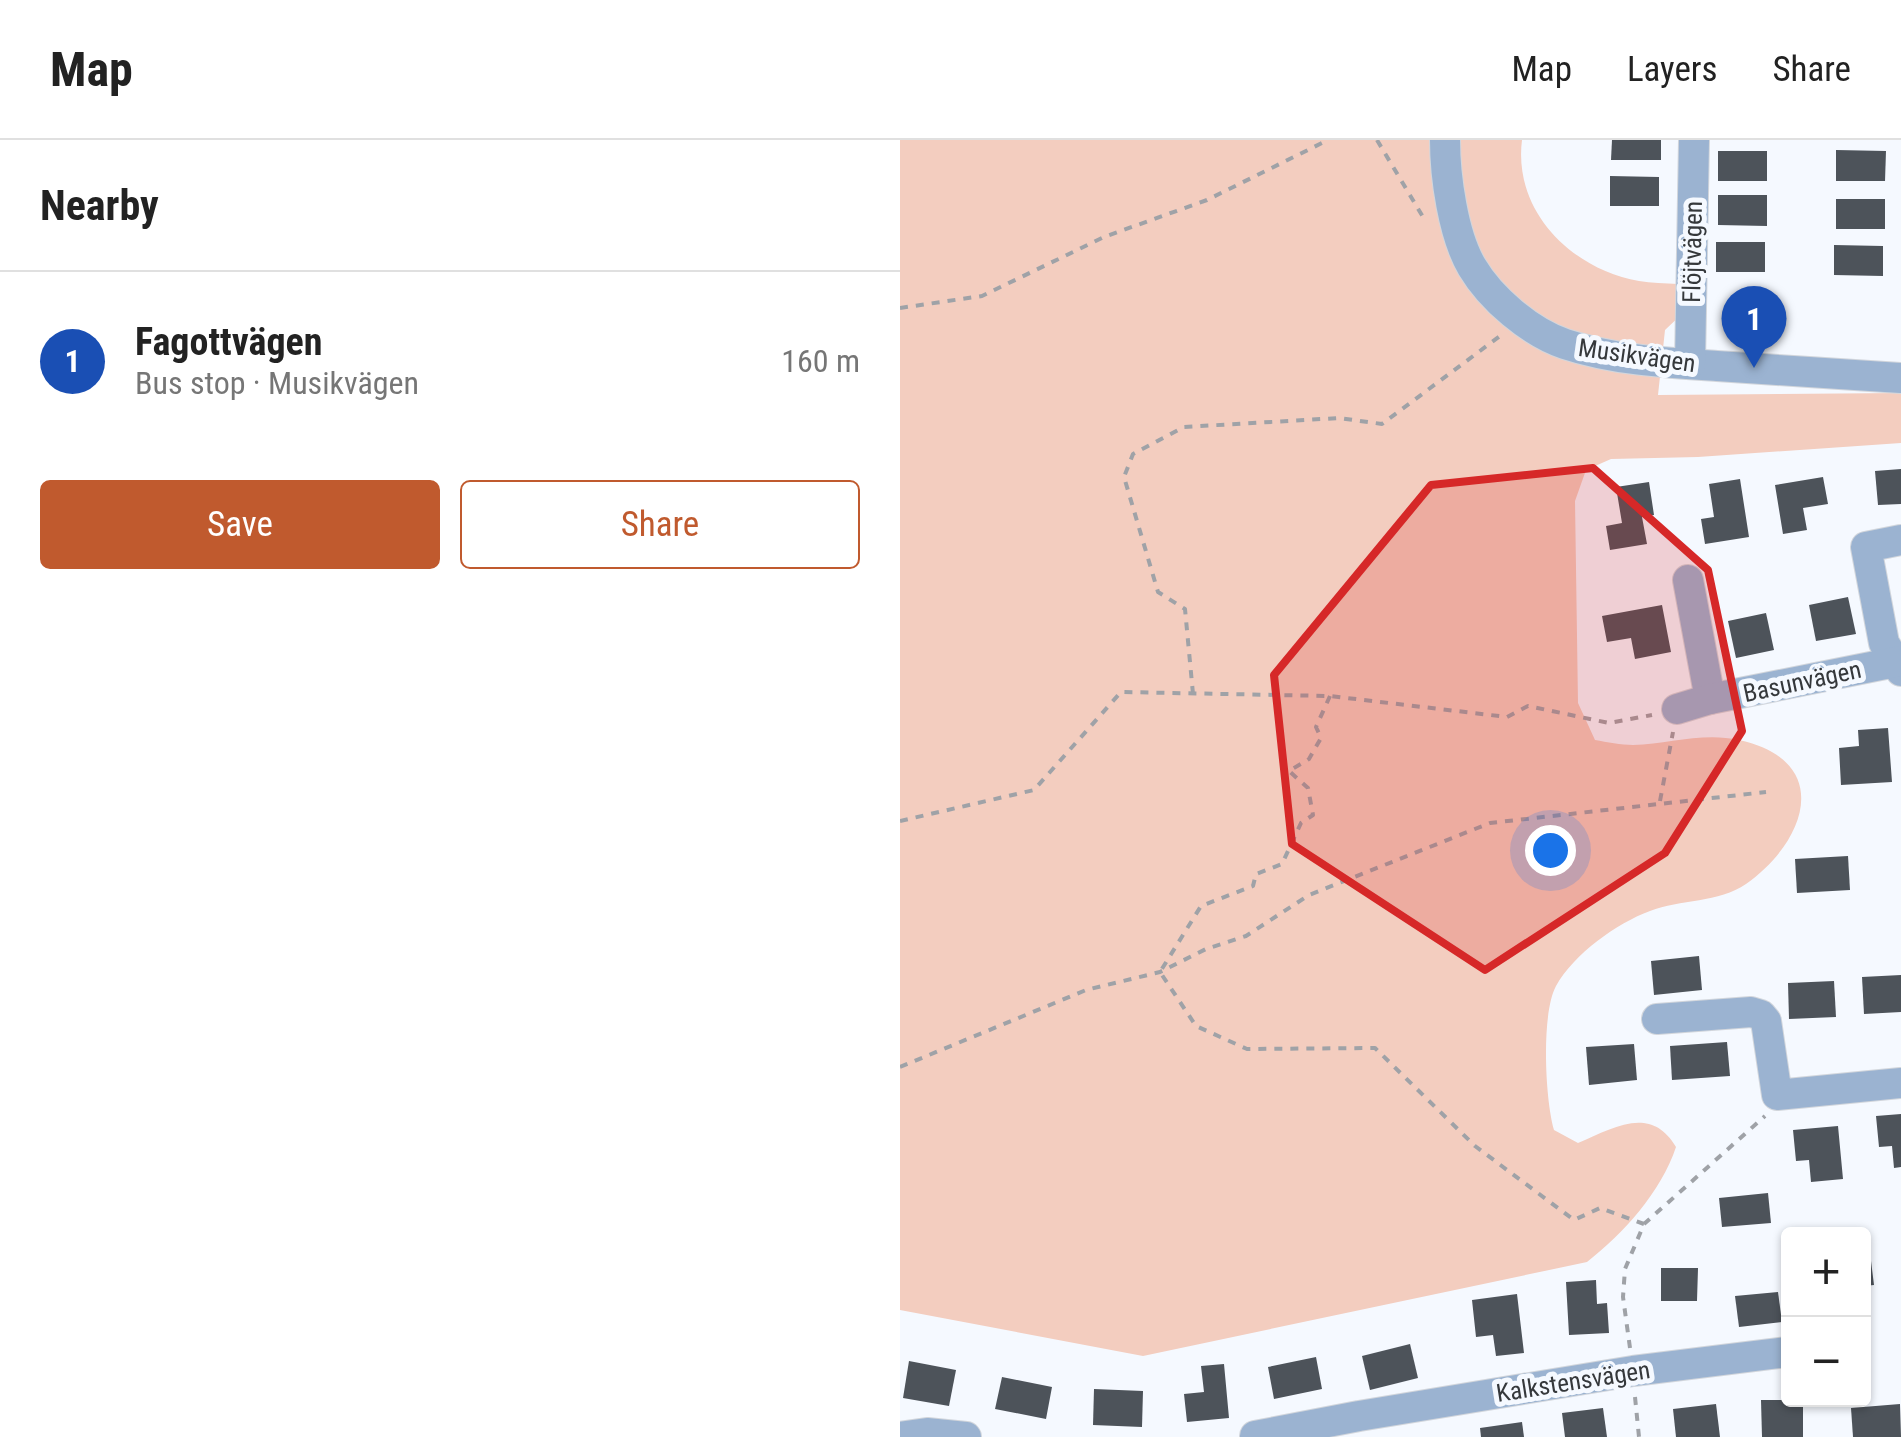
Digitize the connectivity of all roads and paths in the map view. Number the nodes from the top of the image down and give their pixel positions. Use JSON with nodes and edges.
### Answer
{"nodes":[{"id":1,"x":1328,"y":140,"type":"edge"},
{"id":2,"x":1378,"y":140,"type":"edge"},
{"id":3,"x":1445,"y":140,"type":"edge"},
{"id":4,"x":1694,"y":140,"type":"edge"},
{"id":5,"x":1435,"y":236,"type":"dead end"},
{"id":6,"x":900,"y":308,"type":"edge"},
{"id":7,"x":1507,"y":331,"type":"dead end"},
{"id":8,"x":1690,"y":364,"type":"junction"},
{"id":9,"x":1901,"y":378,"type":"edge"},
{"id":10,"x":1901,"y":540,"type":"edge"},
{"id":11,"x":1688,"y":580,"type":"dead end"},
{"id":12,"x":1899,"y":664,"type":"edge"},
{"id":13,"x":1193,"y":694,"type":"junction"},
{"id":14,"x":1330,"y":696,"type":"junction"},
{"id":15,"x":1710,"y":699,"type":"junction"},
{"id":16,"x":1677,"y":710,"type":"junction"},
{"id":17,"x":1766,"y":792,"type":"dead end"},
{"id":18,"x":1660,"y":802,"type":"junction"},
{"id":19,"x":900,"y":821,"type":"edge"},
{"id":20,"x":1160,"y":972,"type":"junction"},
{"id":21,"x":1657,"y":1020,"type":"dead end"},
{"id":22,"x":900,"y":1067,"type":"edge"},
{"id":23,"x":1901,"y":1083,"type":"edge"},
{"id":24,"x":1777,"y":1095,"type":"junction"},
{"id":25,"x":1644,"y":1224,"type":"junction"},
{"id":26,"x":1781,"y":1353,"type":"edge"},
{"id":27,"x":1633,"y":1371,"type":"junction"},
{"id":28,"x":1361,"y":1426,"type":"edge"},
{"id":29,"x":1255,"y":1436,"type":"edge"},
{"id":30,"x":900,"y":1437,"type":"edge"},
{"id":31,"x":966,"y":1437,"type":"edge"},
{"id":32,"x":1638,"y":1437,"type":"edge"}],
"edges":[{"from":1,"to":6,"type":"path"},
{"from":2,"to":5,"type":"path"},
{"from":3,"to":8,"type":"street","name":"Musikvägen"},
{"from":4,"to":8,"type":"street","name":"Flöjtvägen"},
{"from":7,"to":13,"type":"path"},
{"from":8,"to":9,"type":"street","name":"Musikvägen"},
{"from":10,"to":12,"type":"street","name":"Basunvägen"},
{"from":11,"to":15,"type":"street","name":"Basunvägen"},
{"from":12,"to":15,"type":"street","name":"Basunvägen"},
{"from":13,"to":14,"type":"path"},
{"from":13,"to":19,"type":"path"},
{"from":14,"to":16,"type":"path"},
{"from":14,"to":20,"type":"path"},
{"from":15,"to":16,"type":"street","name":"Basunvägen"},
{"from":16,"to":18,"type":"path"},
{"from":17,"to":18,"type":"path"},
{"from":18,"to":20,"type":"path"},
{"from":20,"to":22,"type":"path"},
{"from":20,"to":25,"type":"path"},
{"from":21,"to":24,"type":"street"},
{"from":23,"to":24,"type":"street"},
{"from":24,"to":25,"type":"path"},
{"from":25,"to":27,"type":"path"},
{"from":26,"to":27,"type":"street","name":"Kalkstensvägen"},
{"from":27,"to":28,"type":"street","name":"Kalkstensvägen"},
{"from":27,"to":32,"type":"path"},
{"from":28,"to":29,"type":"street","name":"Kalkstensvägen"},
{"from":30,"to":31,"type":"street"}]}
